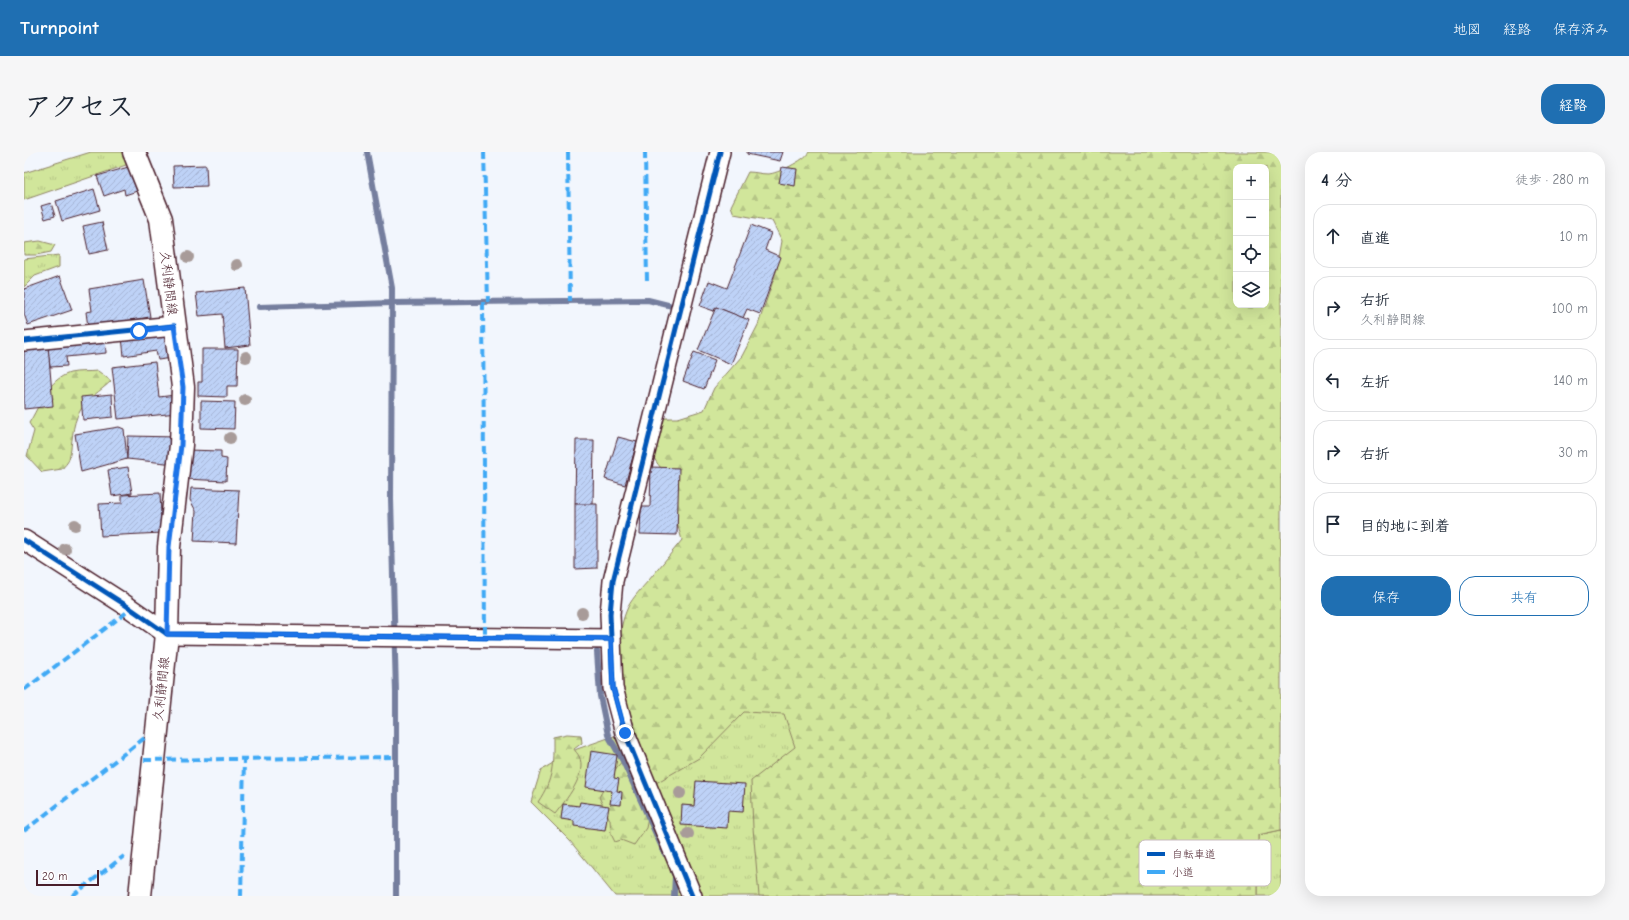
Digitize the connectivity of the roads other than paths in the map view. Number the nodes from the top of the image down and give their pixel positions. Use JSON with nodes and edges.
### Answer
{"nodes":[{"id":1,"x":134,"y":152,"type":"edge"},
{"id":2,"x":720,"y":152,"type":"edge"},
{"id":3,"x":174,"y":326,"type":"junction"},
{"id":4,"x":24,"y":341,"type":"edge"},
{"id":5,"x":24,"y":540,"type":"edge"},
{"id":6,"x":167,"y":634,"type":"junction"},
{"id":7,"x":611,"y":639,"type":"junction"},
{"id":8,"x":140,"y":896,"type":"edge"},
{"id":9,"x":692,"y":896,"type":"edge"}],
"edges":[{"from":1,"to":3,"type":"main road","name":"久利静間線"},
{"from":2,"to":7,"type":"street"},
{"from":3,"to":4,"type":"street"},
{"from":3,"to":6,"type":"main road","name":"久利静間線"},
{"from":5,"to":6,"type":"street"},
{"from":6,"to":7,"type":"street"},
{"from":6,"to":8,"type":"main road","name":"久利静間線"},
{"from":7,"to":9,"type":"street"}]}
